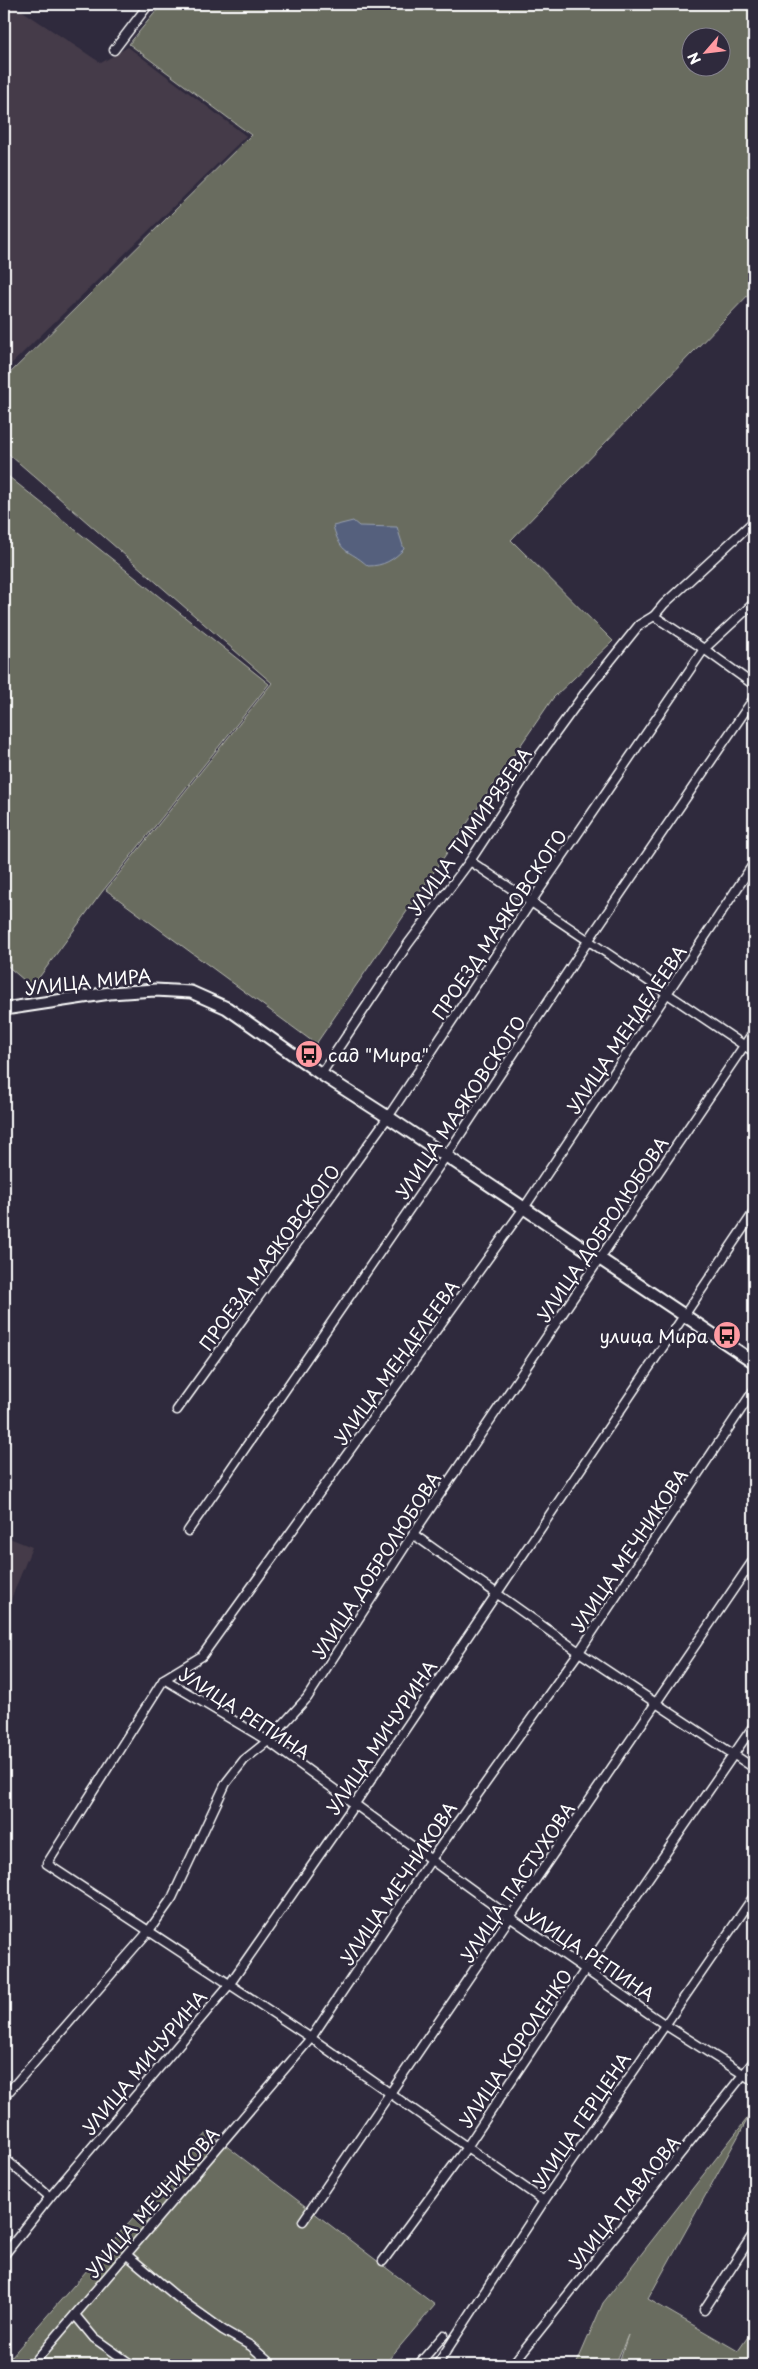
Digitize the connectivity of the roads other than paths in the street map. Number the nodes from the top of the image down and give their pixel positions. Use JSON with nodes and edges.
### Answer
{"nodes":[{"id":1,"x":149,"y":4,"type":"edge"},
{"id":2,"x":114,"y":50,"type":"dead end"},
{"id":3,"x":754,"y":521,"type":"edge"},
{"id":4,"x":754,"y":603,"type":"edge"},
{"id":5,"x":654,"y":616,"type":"junction"},
{"id":6,"x":704,"y":649,"type":"junction"},
{"id":7,"x":754,"y":685,"type":"edge"},
{"id":8,"x":754,"y":698,"type":"edge"},
{"id":9,"x":470,"y":860,"type":"junction"},
{"id":10,"x":754,"y":863,"type":"edge"},
{"id":11,"x":531,"y":902,"type":"junction"},
{"id":12,"x":588,"y":942,"type":"junction"},
{"id":13,"x":667,"y":994,"type":"junction"},
{"id":14,"x":4,"y":1009,"type":"edge"},
{"id":15,"x":754,"y":1031,"type":"edge"},
{"id":16,"x":744,"y":1045,"type":"junction"},
{"id":17,"x":754,"y":1052,"type":"edge"},
{"id":18,"x":320,"y":1074,"type":"junction"},
{"id":19,"x":388,"y":1117,"type":"junction"},
{"id":20,"x":446,"y":1156,"type":"junction"},
{"id":21,"x":524,"y":1208,"type":"junction"},
{"id":22,"x":754,"y":1212,"type":"edge"},
{"id":23,"x":599,"y":1260,"type":"junction"},
{"id":24,"x":684,"y":1315,"type":"junction"},
{"id":25,"x":754,"y":1362,"type":"edge"},
{"id":26,"x":754,"y":1390,"type":"edge"},
{"id":27,"x":177,"y":1410,"type":"dead end"},
{"id":28,"x":188,"y":1531,"type":"dead end"},
{"id":29,"x":413,"y":1534,"type":"junction"},
{"id":30,"x":754,"y":1559,"type":"edge"},
{"id":31,"x":497,"y":1593,"type":"junction"},
{"id":32,"x":579,"y":1652,"type":"junction"},
{"id":33,"x":164,"y":1679,"type":"junction"},
{"id":34,"x":656,"y":1703,"type":"junction"},
{"id":35,"x":754,"y":1725,"type":"edge"},
{"id":36,"x":268,"y":1741,"type":"junction"},
{"id":37,"x":734,"y":1755,"type":"junction"},
{"id":38,"x":754,"y":1768,"type":"edge"},
{"id":39,"x":354,"y":1805,"type":"junction"},
{"id":40,"x":430,"y":1860,"type":"junction"},
{"id":41,"x":754,"y":1896,"type":"edge"},
{"id":42,"x":511,"y":1918,"type":"junction"},
{"id":43,"x":148,"y":1932,"type":"junction"},
{"id":44,"x":585,"y":1970,"type":"junction"},
{"id":45,"x":229,"y":1985,"type":"junction"},
{"id":46,"x":664,"y":2024,"type":"junction"},
{"id":47,"x":310,"y":2038,"type":"junction"},
{"id":48,"x":754,"y":2061,"type":"edge"},
{"id":49,"x":745,"y":2074,"type":"junction"},
{"id":50,"x":754,"y":2081,"type":"edge"},
{"id":51,"x":389,"y":2094,"type":"junction"},
{"id":52,"x":4,"y":2097,"type":"edge"},
{"id":53,"x":467,"y":2147,"type":"junction"},
{"id":54,"x":4,"y":2158,"type":"edge"},
{"id":55,"x":50,"y":2196,"type":"junction"},
{"id":56,"x":544,"y":2200,"type":"junction"},
{"id":57,"x":303,"y":2221,"type":"dead end"},
{"id":58,"x":754,"y":2233,"type":"edge"},
{"id":59,"x":4,"y":2255,"type":"edge"},
{"id":60,"x":127,"y":2255,"type":"junction"},
{"id":61,"x":383,"y":2261,"type":"dead end"},
{"id":62,"x":704,"y":2310,"type":"dead end"},
{"id":63,"x":75,"y":2315,"type":"junction"},
{"id":64,"x":444,"y":2335,"type":"dead end"},
{"id":65,"x":516,"y":2360,"type":"dead end"},
{"id":66,"x":32,"y":2365,"type":"edge"},
{"id":67,"x":132,"y":2365,"type":"edge"},
{"id":68,"x":272,"y":2365,"type":"edge"},
{"id":69,"x":418,"y":2365,"type":"edge"},
{"id":70,"x":437,"y":2365,"type":"edge"}],
"edges":[{"from":1,"to":2,"type":"street"},
{"from":3,"to":5,"type":"street","name":"УЛИЦА ТИМИРЯЗЕВА"},
{"from":4,"to":6,"type":"street"},
{"from":5,"to":6,"type":"street"},
{"from":5,"to":9,"type":"street","name":"УЛИЦА ТИМИРЯЗЕВА"},
{"from":6,"to":7,"type":"street"},
{"from":6,"to":11,"type":"street","name":"ПРОЕЗД МАЯКОВСКОГО"},
{"from":8,"to":12,"type":"street","name":"УЛИЦА МАЯКОВСКОГО"},
{"from":9,"to":11,"type":"street"},
{"from":9,"to":18,"type":"street","name":"УЛИЦА ТИМИРЯЗЕВА"},
{"from":10,"to":13,"type":"street","name":"УЛИЦА МЕНДЕЛЕЕВА"},
{"from":11,"to":12,"type":"street"},
{"from":11,"to":19,"type":"street","name":"ПРОЕЗД МАЯКОВСКОГО"},
{"from":12,"to":13,"type":"street"},
{"from":12,"to":20,"type":"street","name":"УЛИЦА МАЯКОВСКОГО"},
{"from":13,"to":16,"type":"street"},
{"from":13,"to":21,"type":"street","name":"УЛИЦА МЕНДЕЛЕЕВА"},
{"from":14,"to":18,"type":"main road","name":"УЛИЦА МИРА"},
{"from":15,"to":16,"type":"street","name":"УЛИЦА ДОБРОЛЮБОВА"},
{"from":16,"to":17,"type":"street"},
{"from":16,"to":23,"type":"street","name":"УЛИЦА ДОБРОЛЮБОВА"},
{"from":18,"to":19,"type":"main road","name":"УЛИЦА МИРА"},
{"from":19,"to":20,"type":"main road","name":"УЛИЦА МИРА"},
{"from":19,"to":27,"type":"street","name":"ПРОЕЗД МАЯКОВСКОГО"},
{"from":20,"to":21,"type":"main road","name":"УЛИЦА МИРА"},
{"from":20,"to":28,"type":"street","name":"УЛИЦА МАЯКОВСКОГО"},
{"from":21,"to":23,"type":"main road","name":"УЛИЦА МИРА"},
{"from":21,"to":33,"type":"street","name":"УЛИЦА МЕНДЕЛЕЕВА"},
{"from":22,"to":24,"type":"street","name":"УЛИЦА МИЧУРИНА"},
{"from":23,"to":24,"type":"main road","name":"УЛИЦА МИРА"},
{"from":23,"to":29,"type":"street","name":"УЛИЦА ДОБРОЛЮБОВА"},
{"from":24,"to":25,"type":"main road","name":"УЛИЦА МИРА"},
{"from":24,"to":31,"type":"street","name":"УЛИЦА МИЧУРИНА"},
{"from":26,"to":32,"type":"street","name":"УЛИЦА МЕЧНИКОВА"},
{"from":29,"to":31,"type":"street"},
{"from":29,"to":36,"type":"street","name":"УЛИЦА ДОБРОЛЮБОВА"},
{"from":30,"to":34,"type":"street","name":"УЛИЦА ПАСТУХОВА"},
{"from":31,"to":32,"type":"street"},
{"from":31,"to":39,"type":"street","name":"УЛИЦА МИЧУРИНА"},
{"from":32,"to":34,"type":"street"},
{"from":32,"to":40,"type":"street","name":"УЛИЦА МЕЧНИКОВА"},
{"from":33,"to":36,"type":"street","name":"УЛИЦА РЕПИНА"},
{"from":33,"to":43,"type":"street","name":"УЛИЦА МЕНДЕЛЕЕВА"},
{"from":34,"to":37,"type":"street"},
{"from":34,"to":42,"type":"street","name":"УЛИЦА ПАСТУХОВА"},
{"from":35,"to":37,"type":"street","name":"УЛИЦА КОРОЛЕНКО"},
{"from":36,"to":39,"type":"street","name":"УЛИЦА РЕПИНА"},
{"from":36,"to":43,"type":"street","name":"УЛИЦА ДОБРОЛЮБОВА"},
{"from":37,"to":38,"type":"street"},
{"from":37,"to":44,"type":"street","name":"УЛИЦА КОРОЛЕНКО"},
{"from":39,"to":40,"type":"street","name":"УЛИЦА РЕПИНА"},
{"from":39,"to":45,"type":"street","name":"УЛИЦА МИЧУРИНА"},
{"from":40,"to":42,"type":"street","name":"УЛИЦА РЕПИНА"},
{"from":40,"to":47,"type":"street","name":"УЛИЦА МЕЧНИКОВА"},
{"from":41,"to":46,"type":"street","name":"УЛИЦА ГЕРЦЕНА"},
{"from":42,"to":44,"type":"street","name":"УЛИЦА РЕПИНА"},
{"from":42,"to":51,"type":"street","name":"УЛИЦА ПАСТУХОВА"},
{"from":43,"to":45,"type":"street"},
{"from":43,"to":52,"type":"street","name":"УЛИЦА ДОБРОЛЮБОВА"},
{"from":44,"to":46,"type":"street","name":"УЛИЦА РЕПИНА"},
{"from":44,"to":53,"type":"street","name":"УЛИЦА КОРОЛЕНКО"},
{"from":45,"to":47,"type":"street"},
{"from":45,"to":55,"type":"street","name":"УЛИЦА МИЧУРИНА"},
{"from":46,"to":49,"type":"street","name":"УЛИЦА РЕПИНА"},
{"from":46,"to":56,"type":"street","name":"УЛИЦА ГЕРЦЕНА"},
{"from":47,"to":51,"type":"street"},
{"from":47,"to":60,"type":"street","name":"УЛИЦА МЕЧНИКОВА"},
{"from":48,"to":49,"type":"street","name":"УЛИЦА ПАВЛОВА"},
{"from":49,"to":50,"type":"street","name":"УЛИЦА РЕПИНА"},
{"from":49,"to":65,"type":"street","name":"УЛИЦА ПАВЛОВА"},
{"from":51,"to":53,"type":"street"},
{"from":51,"to":57,"type":"street","name":"УЛИЦА ПАСТУХОВА"},
{"from":53,"to":56,"type":"street"},
{"from":53,"to":61,"type":"street","name":"УЛИЦА КОРОЛЕНКО"},
{"from":54,"to":55,"type":"street"},
{"from":55,"to":59,"type":"street","name":"УЛИЦА МИЧУРИНА"},
{"from":56,"to":70,"type":"street","name":"УЛИЦА ГЕРЦЕНА"},
{"from":58,"to":62,"type":"street"},
{"from":60,"to":63,"type":"street","name":"УЛИЦА МЕЧНИКОВА"},
{"from":60,"to":68,"type":"street"},
{"from":63,"to":66,"type":"street","name":"УЛИЦА МЕЧНИКОВА"},
{"from":63,"to":67,"type":"street"},
{"from":64,"to":69,"type":"street"}]}
